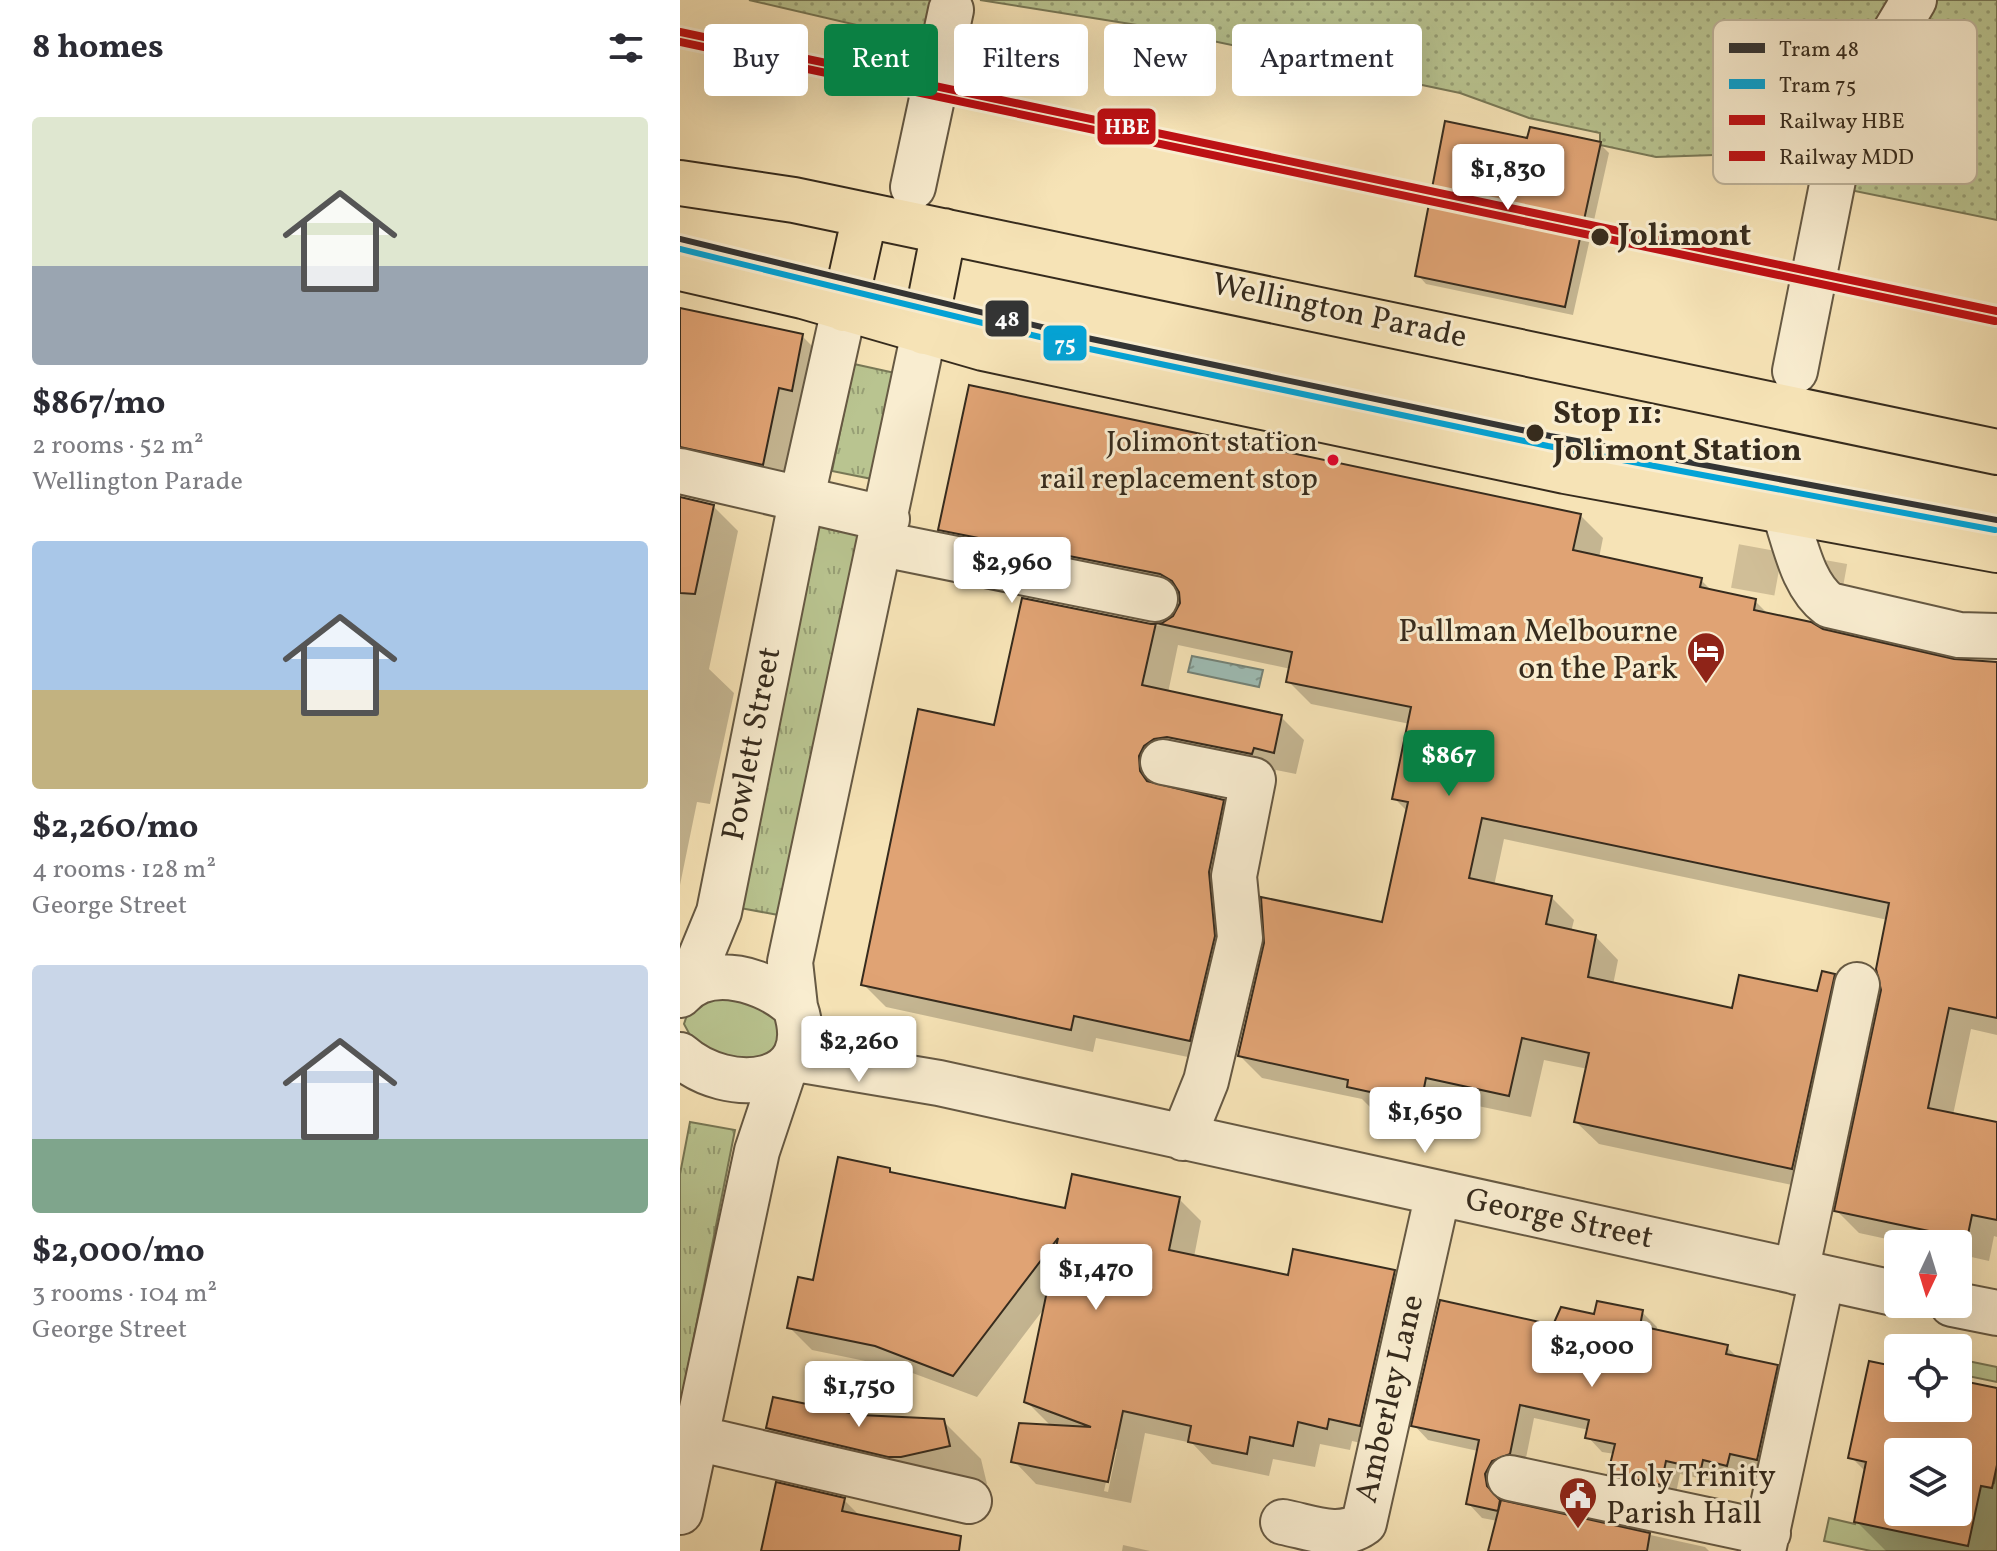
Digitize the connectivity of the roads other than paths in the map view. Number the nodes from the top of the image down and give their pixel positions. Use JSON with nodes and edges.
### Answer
{"nodes":[{"id":1,"x":1914,"y":0,"type":"edge"},
{"id":2,"x":951,"y":10,"type":"dead end"},
{"id":3,"x":1902,"y":20,"type":"edge"},
{"id":4,"x":915,"y":177,"type":"dead end"},
{"id":5,"x":680,"y":183,"type":"edge"},
{"id":6,"x":1832,"y":184,"type":"edge"},
{"id":7,"x":865,"y":215,"type":"junction"},
{"id":8,"x":944,"y":231,"type":"junction"},
{"id":9,"x":680,"y":268,"type":"edge"},
{"id":10,"x":844,"y":309,"type":"junction"},
{"id":11,"x":924,"y":332,"type":"junction"},
{"id":12,"x":1795,"y":371,"type":"dead end"},
{"id":13,"x":1997,"y":452,"type":"edge"},
{"id":14,"x":680,"y":471,"type":"edge"},
{"id":15,"x":802,"y":497,"type":"junction"},
{"id":16,"x":1783,"y":508,"type":"junction"},
{"id":17,"x":884,"y":532,"type":"junction"},
{"id":18,"x":1997,"y":550,"type":"edge"},
{"id":19,"x":1856,"y":588,"type":"tunnel mouth"},
{"id":20,"x":1155,"y":599,"type":"dead end"},
{"id":21,"x":1997,"y":618,"type":"edge"},
{"id":22,"x":1997,"y":636,"type":"edge"},
{"id":23,"x":1163,"y":762,"type":"dead end"},
{"id":24,"x":1857,"y":985,"type":"dead end"},
{"id":25,"x":684,"y":990,"type":"edge"},
{"id":26,"x":794,"y":1041,"type":"junction"},
{"id":27,"x":680,"y":1055,"type":"edge"},
{"id":28,"x":1183,"y":1138,"type":"junction"},
{"id":29,"x":1438,"y":1193,"type":"junction"},
{"id":30,"x":1809,"y":1275,"type":"junction"},
{"id":31,"x":1884,"y":1291,"type":"edge"},
{"id":32,"x":1972,"y":1308,"type":"edge"},
{"id":33,"x":1997,"y":1313,"type":"edge"},
{"id":34,"x":696,"y":1438,"type":"junction"},
{"id":35,"x":1510,"y":1478,"type":"dead end"},
{"id":36,"x":969,"y":1501,"type":"dead end"},
{"id":37,"x":680,"y":1512,"type":"edge"},
{"id":38,"x":1283,"y":1522,"type":"dead end"},
{"id":39,"x":1765,"y":1542,"type":"edge"}],
"edges":[{"from":1,"to":3,"type":"street"},
{"from":2,"to":4,"type":"street"},
{"from":5,"to":7,"type":"main road","name":"Wellington Parade"},
{"from":6,"to":12,"type":"street"},
{"from":7,"to":8,"type":"main road","name":"Wellington Parade"},
{"from":7,"to":10,"type":"main road","name":"Powlett Street"},
{"from":8,"to":11,"type":"main road"},
{"from":8,"to":13,"type":"main road","name":"Wellington Parade"},
{"from":9,"to":10,"type":"main road"},
{"from":10,"to":11,"type":"main road"},
{"from":10,"to":15,"type":"street","name":"Powlett Street"},
{"from":11,"to":16,"type":"main road"},
{"from":11,"to":17,"type":"street"},
{"from":14,"to":15,"type":"street"},
{"from":15,"to":17,"type":"street"},
{"from":15,"to":25,"type":"street","name":"Powlett Street"},
{"from":16,"to":18,"type":"main road"},
{"from":16,"to":22,"type":"street"},
{"from":17,"to":20,"type":"street"},
{"from":17,"to":26,"type":"street"},
{"from":19,"to":21,"type":"street"},
{"from":23,"to":28,"type":"street"},
{"from":24,"to":30,"type":"street"},
{"from":25,"to":26,"type":"street"},
{"from":26,"to":27,"type":"street"},
{"from":26,"to":28,"type":"street","name":"George Street"},
{"from":26,"to":34,"type":"street"},
{"from":28,"to":29,"type":"street","name":"George Street"},
{"from":29,"to":30,"type":"street","name":"George Street"},
{"from":29,"to":38,"type":"street","name":"Amberley Lane"},
{"from":30,"to":31,"type":"street","name":"George Street"},
{"from":30,"to":39,"type":"street"},
{"from":32,"to":33,"type":"street"},
{"from":34,"to":36,"type":"street"},
{"from":34,"to":37,"type":"street"},
{"from":35,"to":39,"type":"street"}]}
